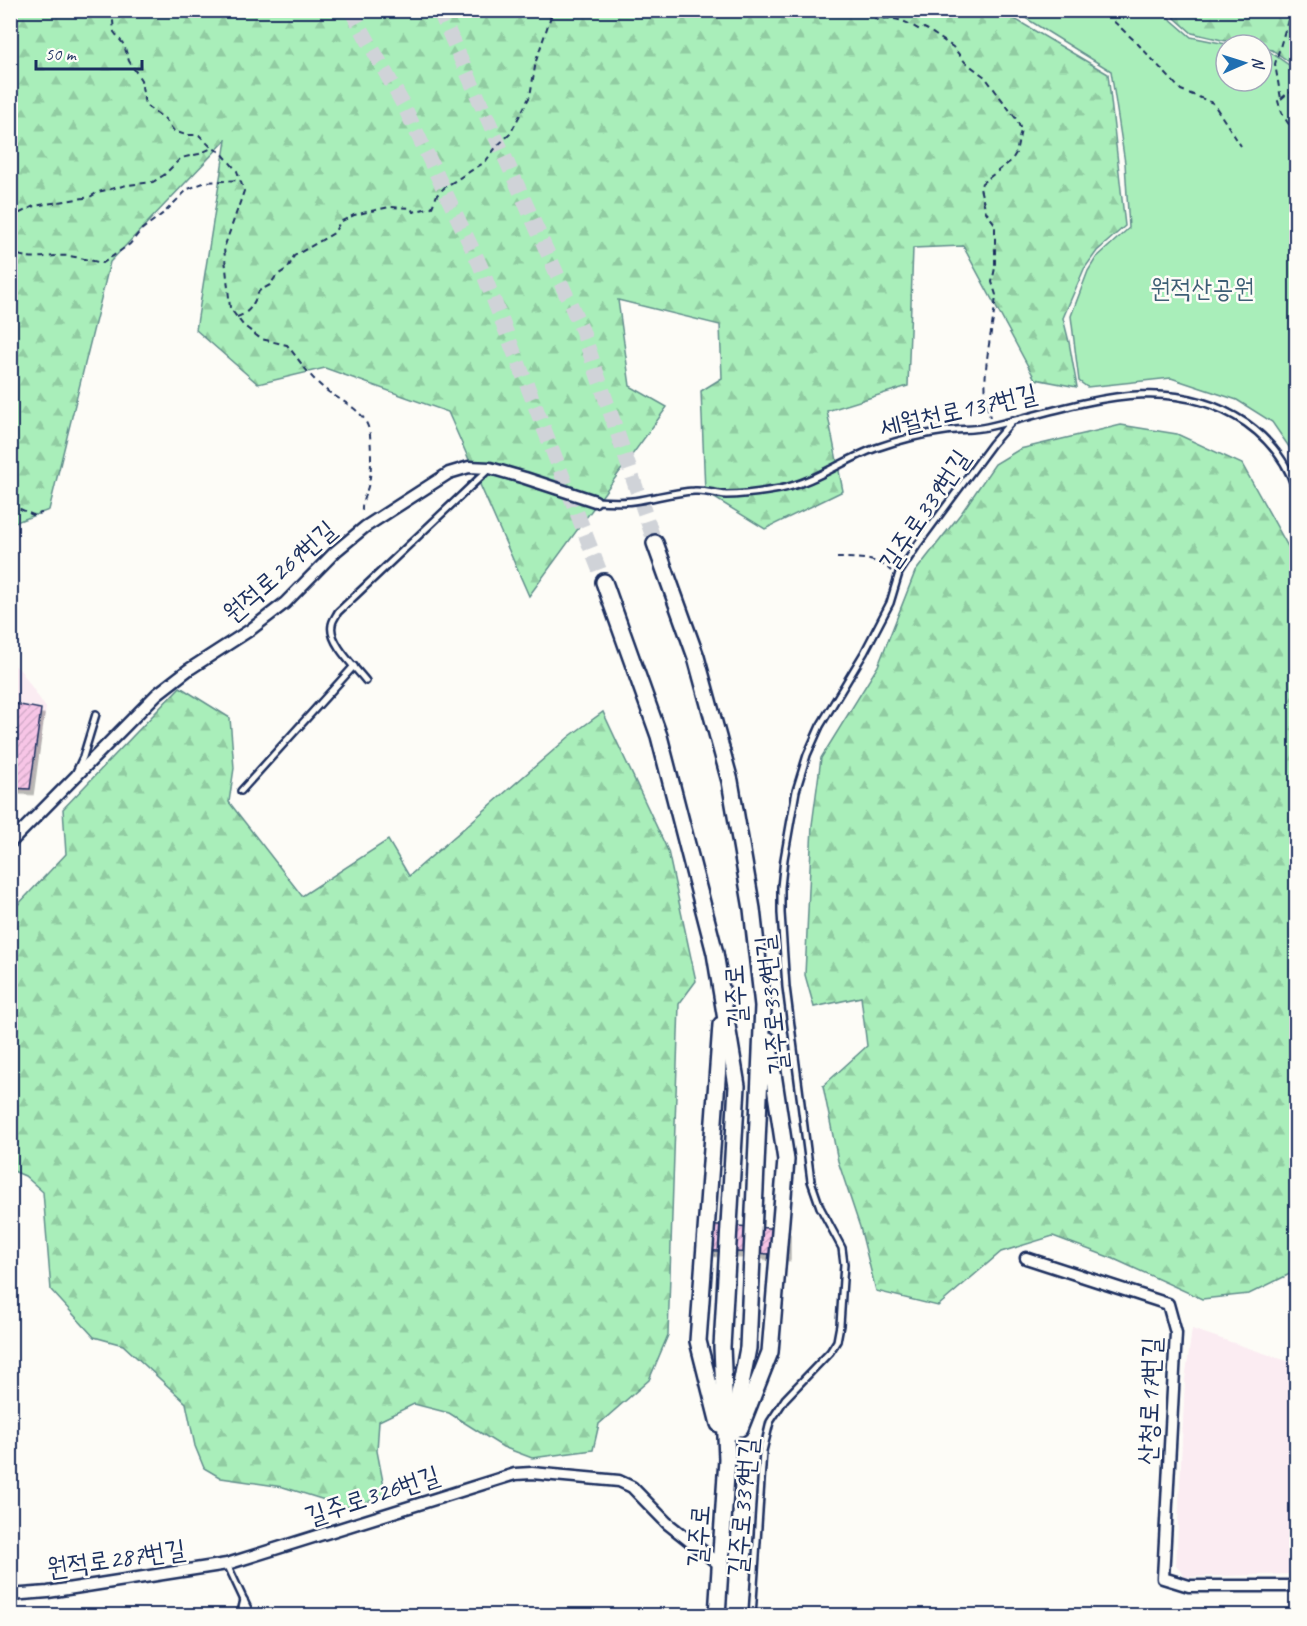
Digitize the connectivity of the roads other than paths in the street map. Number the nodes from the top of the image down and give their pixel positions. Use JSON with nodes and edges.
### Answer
{"nodes":[{"id":1,"x":1013,"y":420,"type":"junction"},
{"id":2,"x":490,"y":468,"type":"junction"},
{"id":3,"x":1296,"y":490,"type":"edge"},
{"id":4,"x":595,"y":501,"type":"joint"},
{"id":5,"x":655,"y":543,"type":"tunnel mouth"},
{"id":6,"x":604,"y":582,"type":"tunnel mouth"},
{"id":7,"x":354,"y":666,"type":"junction"},
{"id":8,"x":366,"y":681,"type":"dead end"},
{"id":9,"x":96,"y":714,"type":"dead end"},
{"id":10,"x":72,"y":779,"type":"junction"},
{"id":11,"x":241,"y":791,"type":"dead end"},
{"id":12,"x":10,"y":843,"type":"edge"},
{"id":13,"x":723,"y":1000,"type":"junction"},
{"id":14,"x":764,"y":1006,"type":"junction"},
{"id":15,"x":1026,"y":1258,"type":"dead end"},
{"id":16,"x":727,"y":1459,"type":"junction"},
{"id":17,"x":227,"y":1564,"type":"junction"},
{"id":18,"x":720,"y":1565,"type":"junction"},
{"id":19,"x":1296,"y":1586,"type":"edge"},
{"id":20,"x":10,"y":1595,"type":"edge"},
{"id":21,"x":244,"y":1600,"type":"junction"},
{"id":22,"x":250,"y":1613,"type":"dead end"},
{"id":23,"x":240,"y":1616,"type":"edge"},
{"id":24,"x":717,"y":1616,"type":"edge"},
{"id":25,"x":752,"y":1616,"type":"edge"}],
"edges":[{"from":1,"to":3,"type":"lane","name":"세월천로137번길"},
{"from":1,"to":4,"type":"lane","name":"세월천로137번길"},
{"from":1,"to":25,"type":"lane","name":"길주로339번길"},
{"from":2,"to":4,"type":"street","name":"원적로269번길"},
{"from":2,"to":7,"type":"lane"},
{"from":2,"to":10,"type":"street","name":"원적로269번길"},
{"from":5,"to":14,"type":"main road","name":"길주로"},
{"from":6,"to":13,"type":"main road","name":"길주로"},
{"from":7,"to":8,"type":"lane"},
{"from":7,"to":11,"type":"lane"},
{"from":9,"to":10,"type":"lane"},
{"from":10,"to":12,"type":"street","name":"원적로269번길"},
{"from":13,"to":16,"type":"main road","name":"길주로"},
{"from":13,"to":16,"type":"main road"},
{"from":14,"to":16,"type":"main road","name":"길주로"},
{"from":14,"to":16,"type":"main road"},
{"from":15,"to":19,"type":"street","name":"산청로17번길"},
{"from":16,"to":18,"type":"main road","name":"길주로"},
{"from":17,"to":18,"type":"street","name":"길주로326번길"},
{"from":17,"to":20,"type":"street","name":"원적로287번길"},
{"from":17,"to":21,"type":"lane"},
{"from":18,"to":24,"type":"main road","name":"길주로"},
{"from":21,"to":22,"type":"lane"},
{"from":21,"to":23,"type":"lane"}]}
